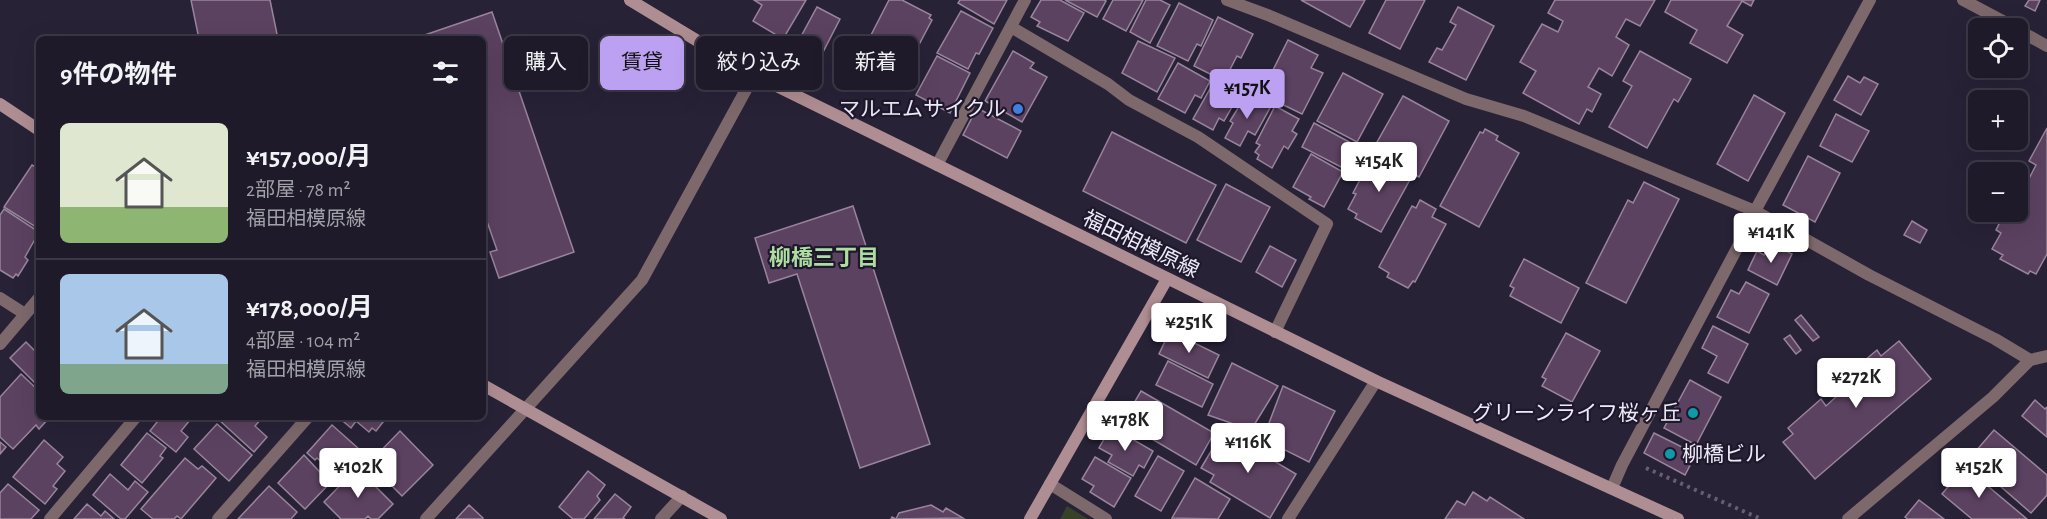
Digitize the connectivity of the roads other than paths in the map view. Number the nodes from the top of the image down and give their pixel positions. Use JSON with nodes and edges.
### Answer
{"nodes":[{"id":1,"x":630,"y":0,"type":"edge"},
{"id":2,"x":1026,"y":0,"type":"edge"},
{"id":3,"x":1227,"y":0,"type":"edge"},
{"id":4,"x":1870,"y":0,"type":"edge"},
{"id":5,"x":1963,"y":0,"type":"edge"},
{"id":6,"x":1997,"y":18,"type":"edge"},
{"id":7,"x":1011,"y":27,"type":"junction"},
{"id":8,"x":2028,"y":35,"type":"edge"},
{"id":9,"x":696,"y":40,"type":"edge"},
{"id":10,"x":2047,"y":46,"type":"edge"},
{"id":11,"x":746,"y":90,"type":"edge"},
{"id":12,"x":784,"y":90,"type":"edge"},
{"id":13,"x":0,"y":104,"type":"edge"},
{"id":14,"x":36,"y":128,"type":"edge"},
{"id":15,"x":937,"y":165,"type":"junction"},
{"id":16,"x":1755,"y":211,"type":"junction"},
{"id":17,"x":1167,"y":279,"type":"junction"},
{"id":18,"x":0,"y":298,"type":"edge"},
{"id":19,"x":36,"y":301,"type":"edge"},
{"id":20,"x":25,"y":314,"type":"junction"},
{"id":21,"x":1275,"y":332,"type":"junction"},
{"id":22,"x":0,"y":344,"type":"edge"},
{"id":23,"x":2042,"y":358,"type":"edge"},
{"id":24,"x":1376,"y":381,"type":"junction"},
{"id":25,"x":486,"y":387,"type":"edge"},
{"id":26,"x":527,"y":409,"type":"junction"},
{"id":27,"x":133,"y":420,"type":"edge"},
{"id":28,"x":305,"y":420,"type":"edge"},
{"id":29,"x":1050,"y":484,"type":"junction"},
{"id":30,"x":1612,"y":488,"type":"junction"},
{"id":31,"x":682,"y":496,"type":"junction"},
{"id":32,"x":50,"y":519,"type":"edge"},
{"id":33,"x":218,"y":519,"type":"edge"},
{"id":34,"x":426,"y":519,"type":"edge"},
{"id":35,"x":661,"y":519,"type":"edge"},
{"id":36,"x":721,"y":519,"type":"edge"},
{"id":37,"x":1030,"y":519,"type":"edge"},
{"id":38,"x":1106,"y":519,"type":"edge"},
{"id":39,"x":1288,"y":519,"type":"edge"},
{"id":40,"x":1678,"y":519,"type":"edge"},
{"id":41,"x":1848,"y":519,"type":"edge"}],
"edges":[{"from":1,"to":9,"type":"street","name":"福田相模原線"},
{"from":2,"to":7,"type":"street"},
{"from":3,"to":16,"type":"street"},
{"from":4,"to":16,"type":"street"},
{"from":5,"to":6,"type":"street"},
{"from":7,"to":15,"type":"street"},
{"from":7,"to":21,"type":"street"},
{"from":8,"to":10,"type":"street"},
{"from":11,"to":26,"type":"street"},
{"from":12,"to":15,"type":"street","name":"福田相模原線"},
{"from":13,"to":14,"type":"street"},
{"from":15,"to":17,"type":"street","name":"福田相模原線"},
{"from":16,"to":23,"type":"street"},
{"from":16,"to":30,"type":"street"},
{"from":17,"to":21,"type":"street","name":"福田相模原線"},
{"from":17,"to":29,"type":"street"},
{"from":18,"to":20,"type":"street"},
{"from":19,"to":20,"type":"street"},
{"from":20,"to":22,"type":"street"},
{"from":21,"to":24,"type":"street","name":"福田相模原線"},
{"from":23,"to":41,"type":"street"},
{"from":24,"to":30,"type":"street","name":"福田相模原線"},
{"from":24,"to":39,"type":"street"},
{"from":25,"to":26,"type":"street"},
{"from":26,"to":31,"type":"street"},
{"from":26,"to":34,"type":"street"},
{"from":27,"to":32,"type":"street"},
{"from":28,"to":33,"type":"street"},
{"from":29,"to":37,"type":"street"},
{"from":29,"to":38,"type":"street"},
{"from":30,"to":40,"type":"street","name":"福田相模原線"},
{"from":31,"to":35,"type":"street"},
{"from":31,"to":36,"type":"street"}]}
